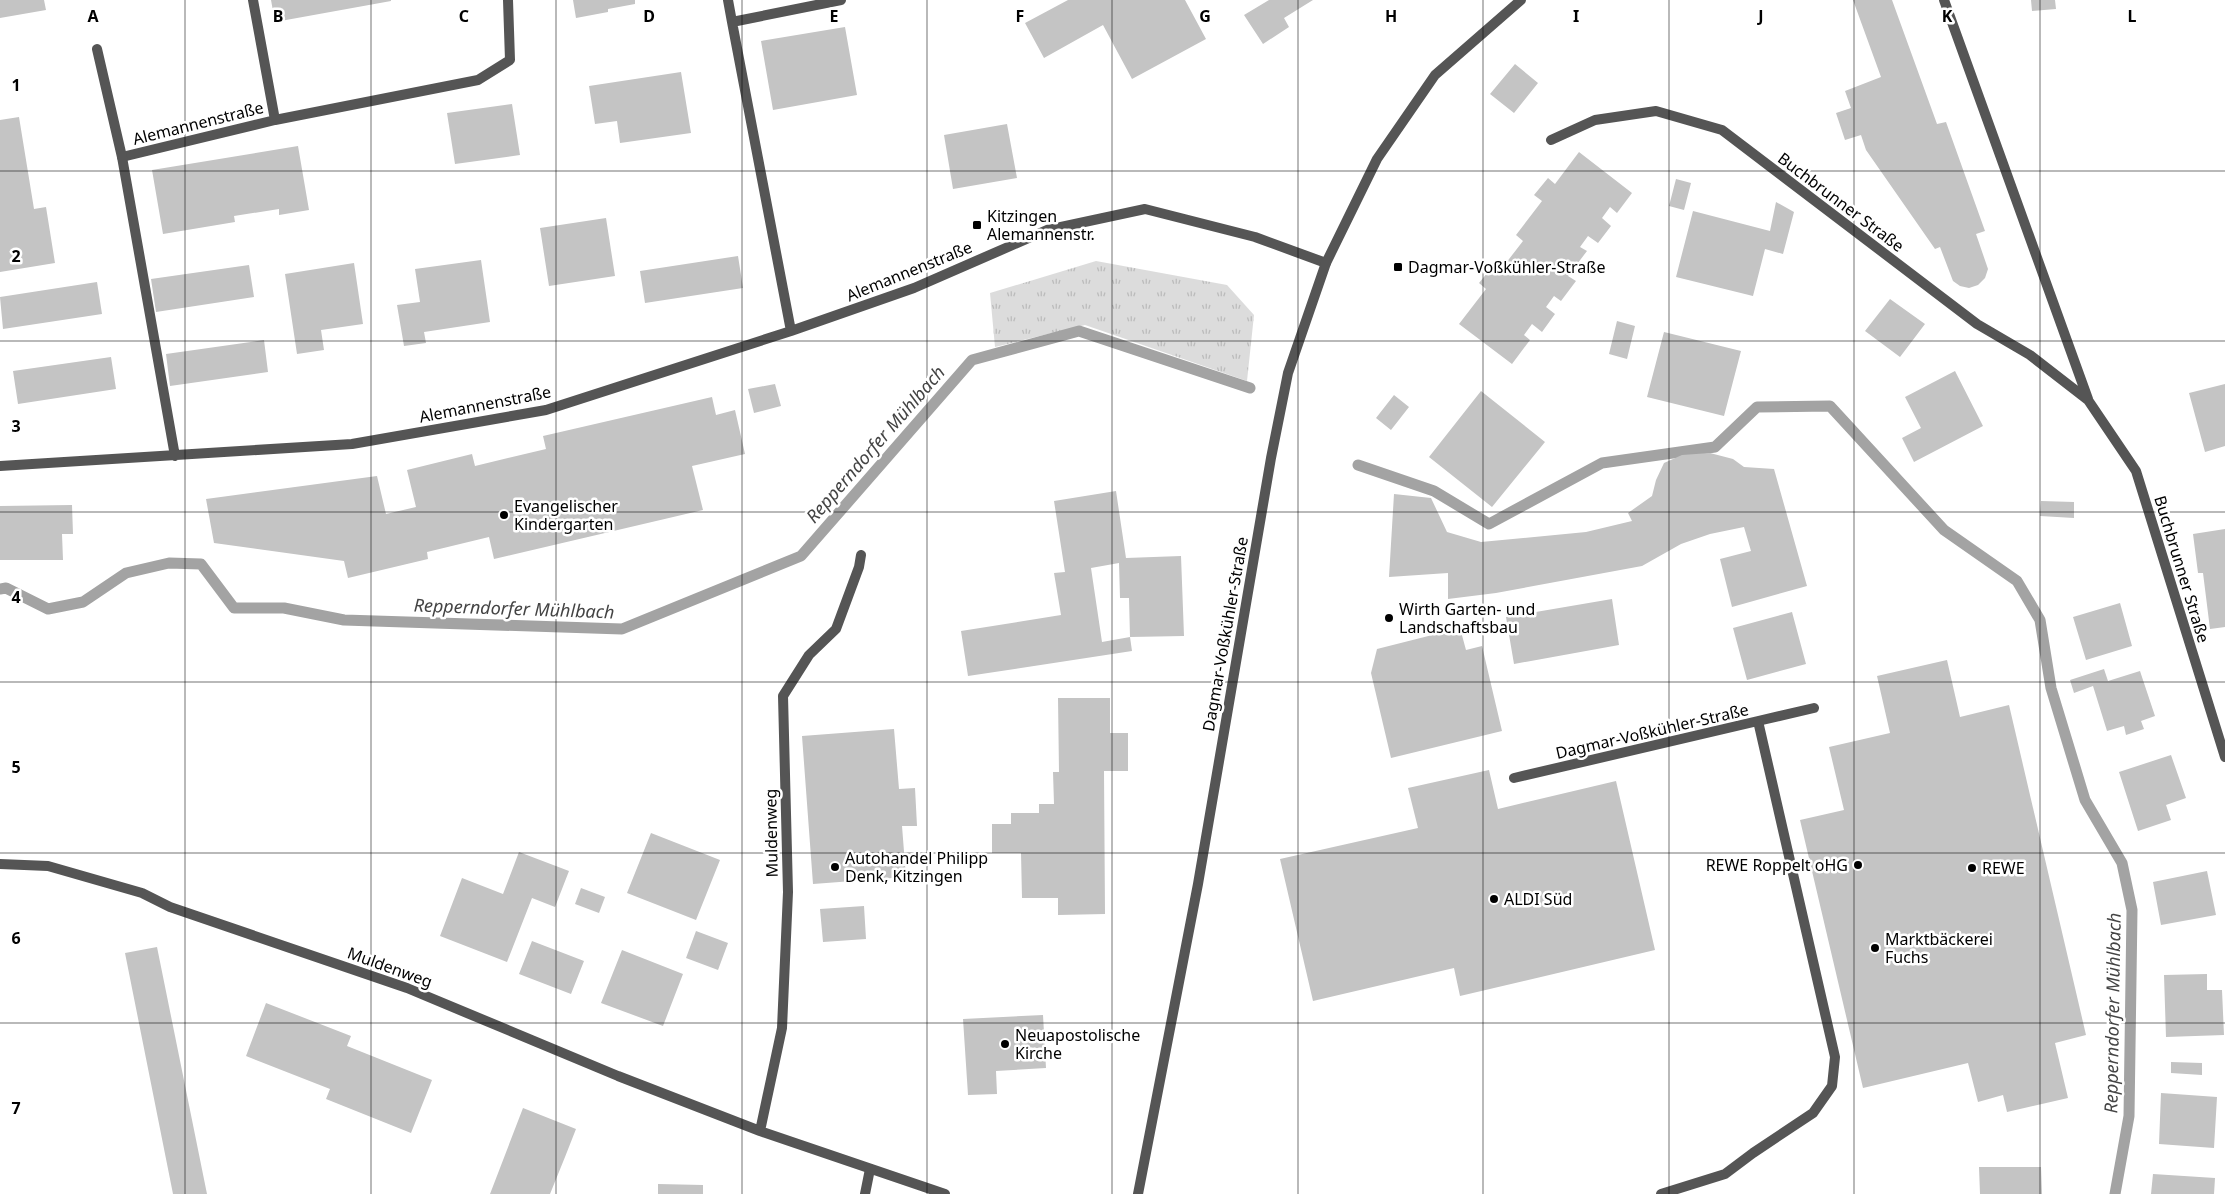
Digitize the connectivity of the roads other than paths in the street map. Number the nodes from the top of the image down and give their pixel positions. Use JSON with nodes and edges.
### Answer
{"nodes":[{"id":1,"x":253,"y":0,"type":"edge"},
{"id":2,"x":508,"y":0,"type":"edge"},
{"id":3,"x":728,"y":0,"type":"edge"},
{"id":4,"x":841,"y":0,"type":"edge"},
{"id":5,"x":1520,"y":0,"type":"edge"},
{"id":6,"x":1944,"y":0,"type":"edge"},
{"id":7,"x":732,"y":22,"type":"junction"},
{"id":8,"x":97,"y":49,"type":"dead end"},
{"id":9,"x":275,"y":120,"type":"junction"},
{"id":10,"x":1551,"y":140,"type":"dead end"},
{"id":11,"x":122,"y":157,"type":"junction"},
{"id":12,"x":1326,"y":263,"type":"junction"},
{"id":13,"x":791,"y":331,"type":"junction"},
{"id":14,"x":2088,"y":400,"type":"junction"},
{"id":15,"x":175,"y":456,"type":"junction"},
{"id":16,"x":0,"y":466,"type":"edge"},
{"id":17,"x":861,"y":555,"type":"dead end"},
{"id":18,"x":1814,"y":708,"type":"dead end"},
{"id":19,"x":1758,"y":721,"type":"junction"},
{"id":20,"x":2225,"y":757,"type":"edge"},
{"id":21,"x":1514,"y":778,"type":"dead end"},
{"id":22,"x":0,"y":864,"type":"edge"},
{"id":23,"x":760,"y":1131,"type":"junction"},
{"id":24,"x":870,"y":1169,"type":"junction"},
{"id":25,"x":865,"y":1194,"type":"edge"},
{"id":26,"x":945,"y":1194,"type":"edge"},
{"id":27,"x":1138,"y":1194,"type":"edge"},
{"id":28,"x":1661,"y":1194,"type":"edge"}],
"edges":[{"from":1,"to":9,"type":"street"},
{"from":2,"to":9,"type":"street","name":"Alemannenstraße"},
{"from":3,"to":7,"type":"street"},
{"from":4,"to":7,"type":"street"},
{"from":5,"to":12,"type":"street","name":"Dagmar-Voßkühler-Straße"},
{"from":6,"to":14,"type":"street","name":"Buchbrunner Straße"},
{"from":7,"to":13,"type":"street"},
{"from":8,"to":11,"type":"street","name":"Alemannenstraße"},
{"from":9,"to":11,"type":"street","name":"Alemannenstraße"},
{"from":10,"to":14,"type":"street","name":"Buchbrunner Straße"},
{"from":11,"to":15,"type":"street","name":"Alemannenstraße"},
{"from":12,"to":13,"type":"street","name":"Alemannenstraße"},
{"from":12,"to":27,"type":"street","name":"Dagmar-Voßkühler-Straße"},
{"from":13,"to":15,"type":"street","name":"Alemannenstraße"},
{"from":14,"to":20,"type":"street","name":"Buchbrunner Straße"},
{"from":15,"to":16,"type":"street","name":"Alemannenstraße"},
{"from":17,"to":23,"type":"street","name":"Muldenweg"},
{"from":18,"to":19,"type":"street"},
{"from":19,"to":21,"type":"street","name":"Dagmar-Voßkühler-Straße"},
{"from":19,"to":28,"type":"street","name":"Dagmar-Voßkühler-Straße"},
{"from":22,"to":23,"type":"street","name":"Muldenweg"},
{"from":23,"to":24,"type":"street","name":"Muldenweg"},
{"from":24,"to":25,"type":"street"},
{"from":24,"to":26,"type":"street","name":"Muldenweg"}]}
